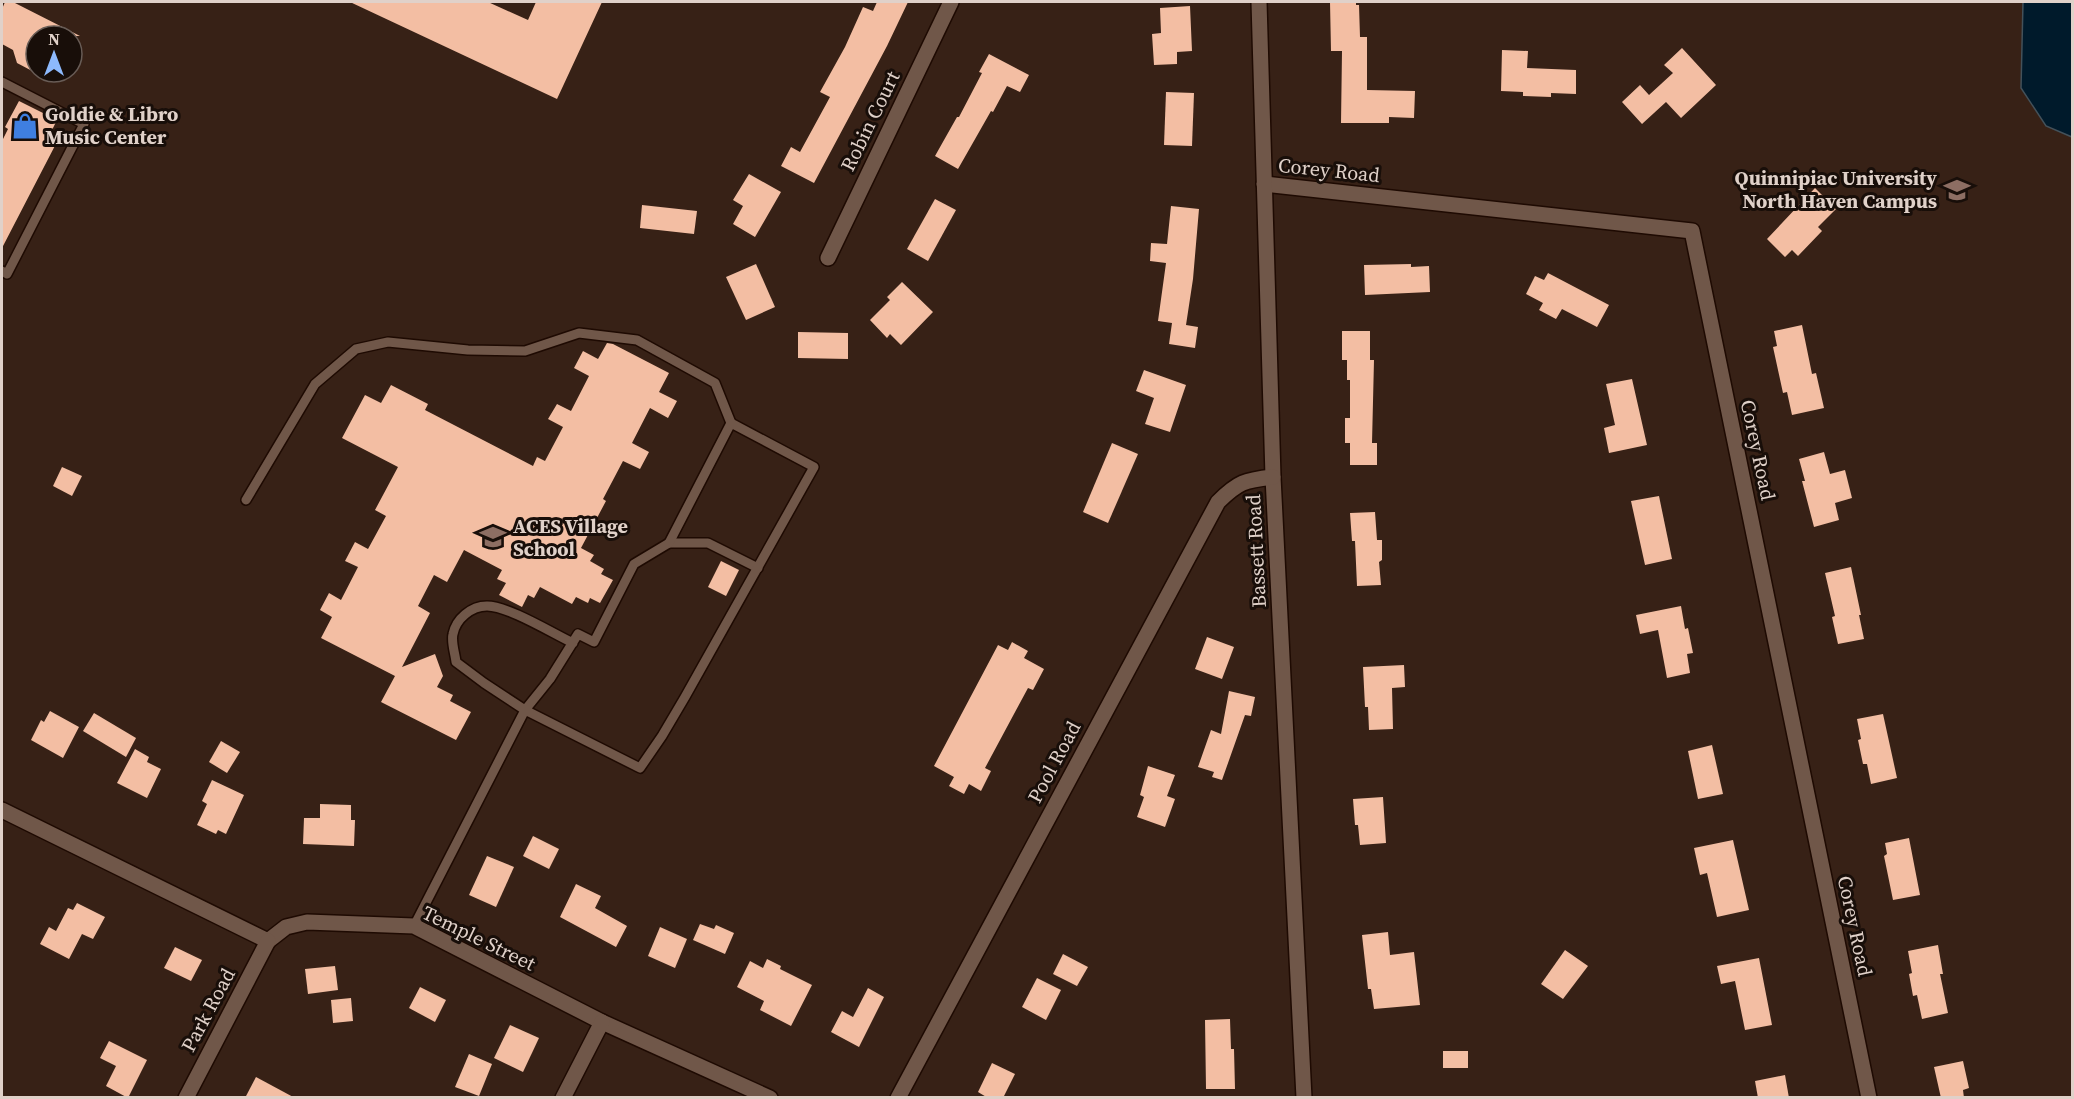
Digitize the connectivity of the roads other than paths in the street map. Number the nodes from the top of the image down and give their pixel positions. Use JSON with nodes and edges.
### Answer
{"nodes":[{"id":1,"x":951,"y":2,"type":"edge"},
{"id":2,"x":1259,"y":2,"type":"edge"},
{"id":3,"x":2,"y":82,"type":"edge"},
{"id":4,"x":1264,"y":184,"type":"junction"},
{"id":5,"x":828,"y":258,"type":"dead end"},
{"id":6,"x":2,"y":271,"type":"edge"},
{"id":7,"x":731,"y":423,"type":"junction"},
{"id":8,"x":1273,"y":477,"type":"junction"},
{"id":9,"x":246,"y":500,"type":"dead end"},
{"id":10,"x":669,"y":543,"type":"junction"},
{"id":11,"x":758,"y":568,"type":"junction"},
{"id":12,"x":573,"y":643,"type":"junction"},
{"id":13,"x":525,"y":710,"type":"junction"},
{"id":14,"x":2,"y":810,"type":"edge"},
{"id":15,"x":414,"y":926,"type":"junction"},
{"id":16,"x":268,"y":941,"type":"junction"},
{"id":17,"x":603,"y":1022,"type":"junction"},
{"id":18,"x":186,"y":1098,"type":"edge"},
{"id":19,"x":563,"y":1098,"type":"edge"},
{"id":20,"x":770,"y":1098,"type":"edge"},
{"id":21,"x":898,"y":1098,"type":"edge"},
{"id":22,"x":1304,"y":1098,"type":"edge"},
{"id":23,"x":1869,"y":1098,"type":"edge"}],
"edges":[{"from":1,"to":5,"type":"street","name":"Robin Court"},
{"from":2,"to":4,"type":"street","name":"Bassett Road"},
{"from":3,"to":6,"type":"lane"},
{"from":4,"to":8,"type":"street","name":"Bassett Road"},
{"from":4,"to":23,"type":"street","name":"Corey Road"},
{"from":7,"to":9,"type":"lane"},
{"from":7,"to":10,"type":"lane"},
{"from":7,"to":11,"type":"lane"},
{"from":8,"to":21,"type":"street","name":"Pool Road"},
{"from":8,"to":22,"type":"street","name":"Bassett Road"},
{"from":10,"to":11,"type":"lane"},
{"from":10,"to":12,"type":"lane"},
{"from":11,"to":13,"type":"lane"},
{"from":12,"to":13,"type":"lane"},
{"from":12,"to":13,"type":"lane"},
{"from":13,"to":15,"type":"lane"},
{"from":14,"to":16,"type":"street"},
{"from":15,"to":16,"type":"street","name":"Temple Street"},
{"from":15,"to":17,"type":"street","name":"Temple Street"},
{"from":16,"to":18,"type":"street","name":"Park Road"},
{"from":17,"to":19,"type":"street"},
{"from":17,"to":20,"type":"street","name":"Temple Street"}]}
